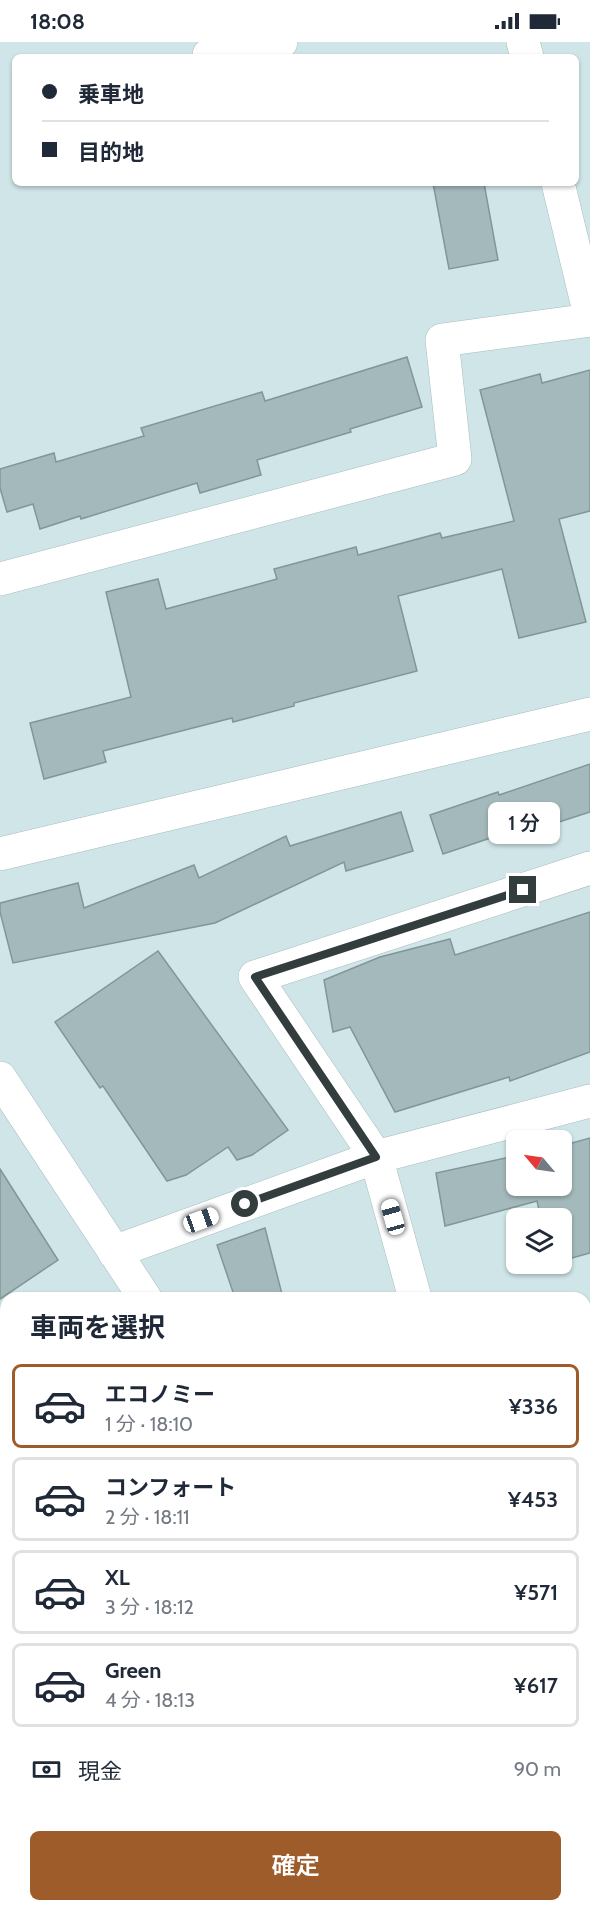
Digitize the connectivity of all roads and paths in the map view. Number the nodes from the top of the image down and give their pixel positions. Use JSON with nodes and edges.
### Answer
{"nodes":[{"id":1,"x":281,"y":42,"type":"edge"},
{"id":2,"x":215,"y":54,"type":"edge"},
{"id":3,"x":559,"y":186,"type":"edge"},
{"id":4,"x":590,"y":315,"type":"edge"},
{"id":5,"x":590,"y":320,"type":"edge"},
{"id":6,"x":0,"y":579,"type":"edge"},
{"id":7,"x":590,"y":714,"type":"edge"},
{"id":8,"x":0,"y":854,"type":"edge"},
{"id":9,"x":590,"y":868,"type":"edge"},
{"id":10,"x":0,"y":1078,"type":"edge"},
{"id":11,"x":590,"y":1101,"type":"edge"},
{"id":12,"x":376,"y":1157,"type":"junction"},
{"id":13,"x":114,"y":1252,"type":"junction"},
{"id":14,"x":141,"y":1292,"type":"edge"},
{"id":15,"x":413,"y":1292,"type":"edge"}],
"edges":[{"from":1,"to":2,"type":"street"},
{"from":3,"to":4,"type":"street"},
{"from":5,"to":6,"type":"street"},
{"from":7,"to":8,"type":"street"},
{"from":9,"to":12,"type":"street"},
{"from":10,"to":13,"type":"street"},
{"from":11,"to":12,"type":"street"},
{"from":12,"to":13,"type":"street"},
{"from":12,"to":15,"type":"street"},
{"from":13,"to":14,"type":"street"}]}
